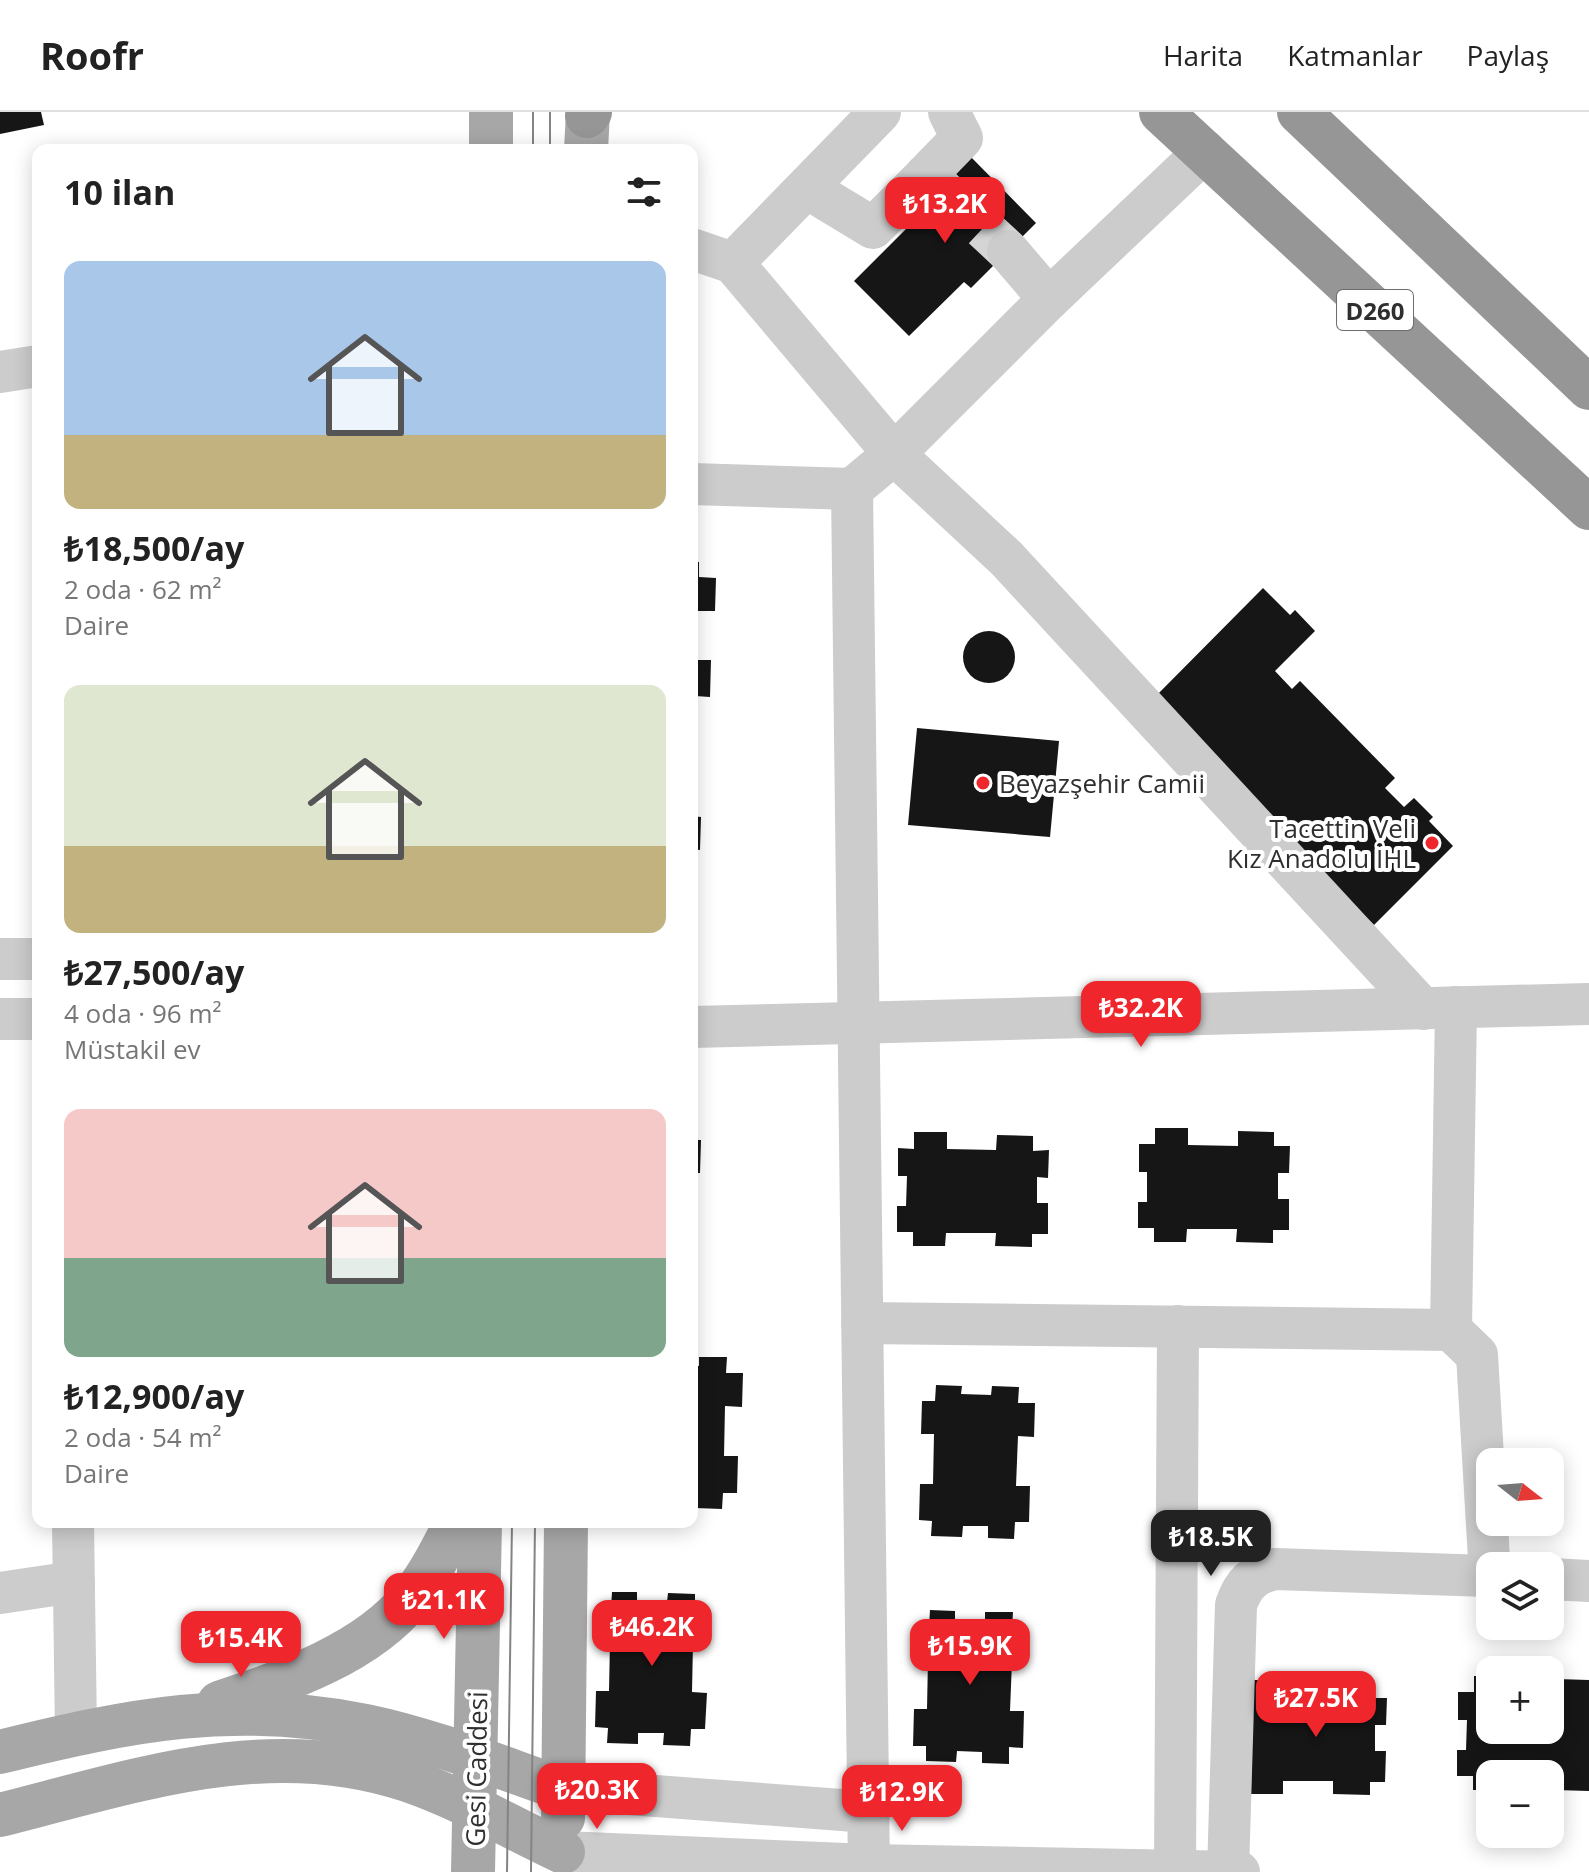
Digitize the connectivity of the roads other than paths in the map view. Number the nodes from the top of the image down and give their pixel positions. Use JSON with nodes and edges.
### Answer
{"nodes":[{"id":1,"x":491,"y":112,"type":"edge"},
{"id":2,"x":880,"y":112,"type":"edge"},
{"id":3,"x":949,"y":112,"type":"edge"},
{"id":4,"x":1161,"y":112,"type":"edge"},
{"id":5,"x":1299,"y":112,"type":"edge"},
{"id":6,"x":491,"y":144,"type":"edge"},
{"id":7,"x":1205,"y":151,"type":"junction"},
{"id":8,"x":807,"y":188,"type":"junction"},
{"id":9,"x":698,"y":251,"type":"edge"},
{"id":10,"x":1008,"y":251,"type":"tunnel mouth"},
{"id":11,"x":733,"y":263,"type":"junction"},
{"id":12,"x":1049,"y":299,"type":"junction"},
{"id":13,"x":32,"y":367,"type":"edge"},
{"id":14,"x":0,"y":372,"type":"edge"},
{"id":15,"x":1589,"y":388,"type":"edge"},
{"id":16,"x":894,"y":454,"type":"junction"},
{"id":17,"x":698,"y":484,"type":"edge"},
{"id":18,"x":852,"y":489,"type":"junction"},
{"id":19,"x":1589,"y":508,"type":"edge"},
{"id":20,"x":0,"y":959,"type":"edge"},
{"id":21,"x":32,"y":959,"type":"edge"},
{"id":22,"x":1589,"y":1004,"type":"edge"},
{"id":23,"x":1440,"y":1008,"type":"junction"},
{"id":24,"x":0,"y":1019,"type":"edge"},
{"id":25,"x":32,"y":1019,"type":"edge"},
{"id":26,"x":859,"y":1023,"type":"junction"},
{"id":27,"x":698,"y":1027,"type":"edge"},
{"id":28,"x":862,"y":1323,"type":"junction"},
{"id":29,"x":1178,"y":1326,"type":"junction"},
{"id":30,"x":1451,"y":1330,"type":"junction"},
{"id":31,"x":73,"y":1528,"type":"edge"},
{"id":32,"x":452,"y":1528,"type":"edge"},
{"id":33,"x":480,"y":1528,"type":"edge"},
{"id":34,"x":566,"y":1528,"type":"edge"},
{"id":35,"x":1488,"y":1552,"type":"edge"},
{"id":36,"x":1476,"y":1576,"type":"edge"},
{"id":37,"x":1564,"y":1580,"type":"edge"},
{"id":38,"x":1589,"y":1581,"type":"edge"},
{"id":39,"x":74,"y":1582,"type":"junction"},
{"id":40,"x":0,"y":1593,"type":"edge"},
{"id":41,"x":158,"y":1717,"type":"junction"},
{"id":42,"x":76,"y":1733,"type":"junction"},
{"id":43,"x":0,"y":1752,"type":"edge"},
{"id":44,"x":476,"y":1761,"type":"junction"},
{"id":45,"x":563,"y":1789,"type":"junction"},
{"id":46,"x":475,"y":1811,"type":"junction"},
{"id":47,"x":868,"y":1812,"type":"junction"},
{"id":48,"x":0,"y":1815,"type":"edge"},
{"id":49,"x":563,"y":1862,"type":"edge"},
{"id":50,"x":869,"y":1868,"type":"edge"},
{"id":51,"x":1175,"y":1871,"type":"edge"},
{"id":52,"x":473,"y":1872,"type":"edge"},
{"id":53,"x":1228,"y":1872,"type":"edge"},
{"id":54,"x":1239,"y":1872,"type":"edge"}],
"edges":[{"from":1,"to":6,"type":"main road"},
{"from":2,"to":8,"type":"street"},
{"from":3,"to":8,"type":"street"},
{"from":4,"to":7,"type":"highway","number":"D260"},
{"from":5,"to":15,"type":"highway"},
{"from":7,"to":12,"type":"street"},
{"from":7,"to":19,"type":"highway","number":"D260"},
{"from":8,"to":11,"type":"street"},
{"from":9,"to":11,"type":"street"},
{"from":10,"to":12,"type":"street"},
{"from":11,"to":16,"type":"street"},
{"from":12,"to":16,"type":"street"},
{"from":13,"to":14,"type":"street"},
{"from":16,"to":18,"type":"street"},
{"from":16,"to":23,"type":"street"},
{"from":17,"to":18,"type":"street"},
{"from":18,"to":26,"type":"street"},
{"from":20,"to":21,"type":"street"},
{"from":22,"to":23,"type":"street"},
{"from":23,"to":26,"type":"street"},
{"from":23,"to":30,"type":"street"},
{"from":24,"to":25,"type":"street"},
{"from":26,"to":27,"type":"street"},
{"from":26,"to":28,"type":"street"},
{"from":28,"to":29,"type":"street"},
{"from":28,"to":47,"type":"street"},
{"from":29,"to":30,"type":"street"},
{"from":29,"to":51,"type":"street"},
{"from":30,"to":35,"type":"street"},
{"from":31,"to":39,"type":"street"},
{"from":32,"to":41,"type":"main road"},
{"from":33,"to":44,"type":"main road","name":"Gesi Caddesi"},
{"from":34,"to":45,"type":"main road"},
{"from":36,"to":53,"type":"street"},
{"from":37,"to":38,"type":"street"},
{"from":39,"to":40,"type":"street"},
{"from":39,"to":42,"type":"street"},
{"from":41,"to":42,"type":"main road"},
{"from":41,"to":44,"type":"main road"},
{"from":42,"to":43,"type":"main road"},
{"from":44,"to":45,"type":"main road"},
{"from":44,"to":46,"type":"main road","name":"Gesi Caddesi"},
{"from":45,"to":47,"type":"street"},
{"from":45,"to":49,"type":"main road"},
{"from":46,"to":48,"type":"main road"},
{"from":46,"to":49,"type":"main road"},
{"from":46,"to":52,"type":"main road","name":"Gesi Caddesi"},
{"from":47,"to":50,"type":"street"},
{"from":49,"to":50,"type":"street"},
{"from":50,"to":51,"type":"street"},
{"from":51,"to":53,"type":"street"},
{"from":53,"to":54,"type":"street"}]}
